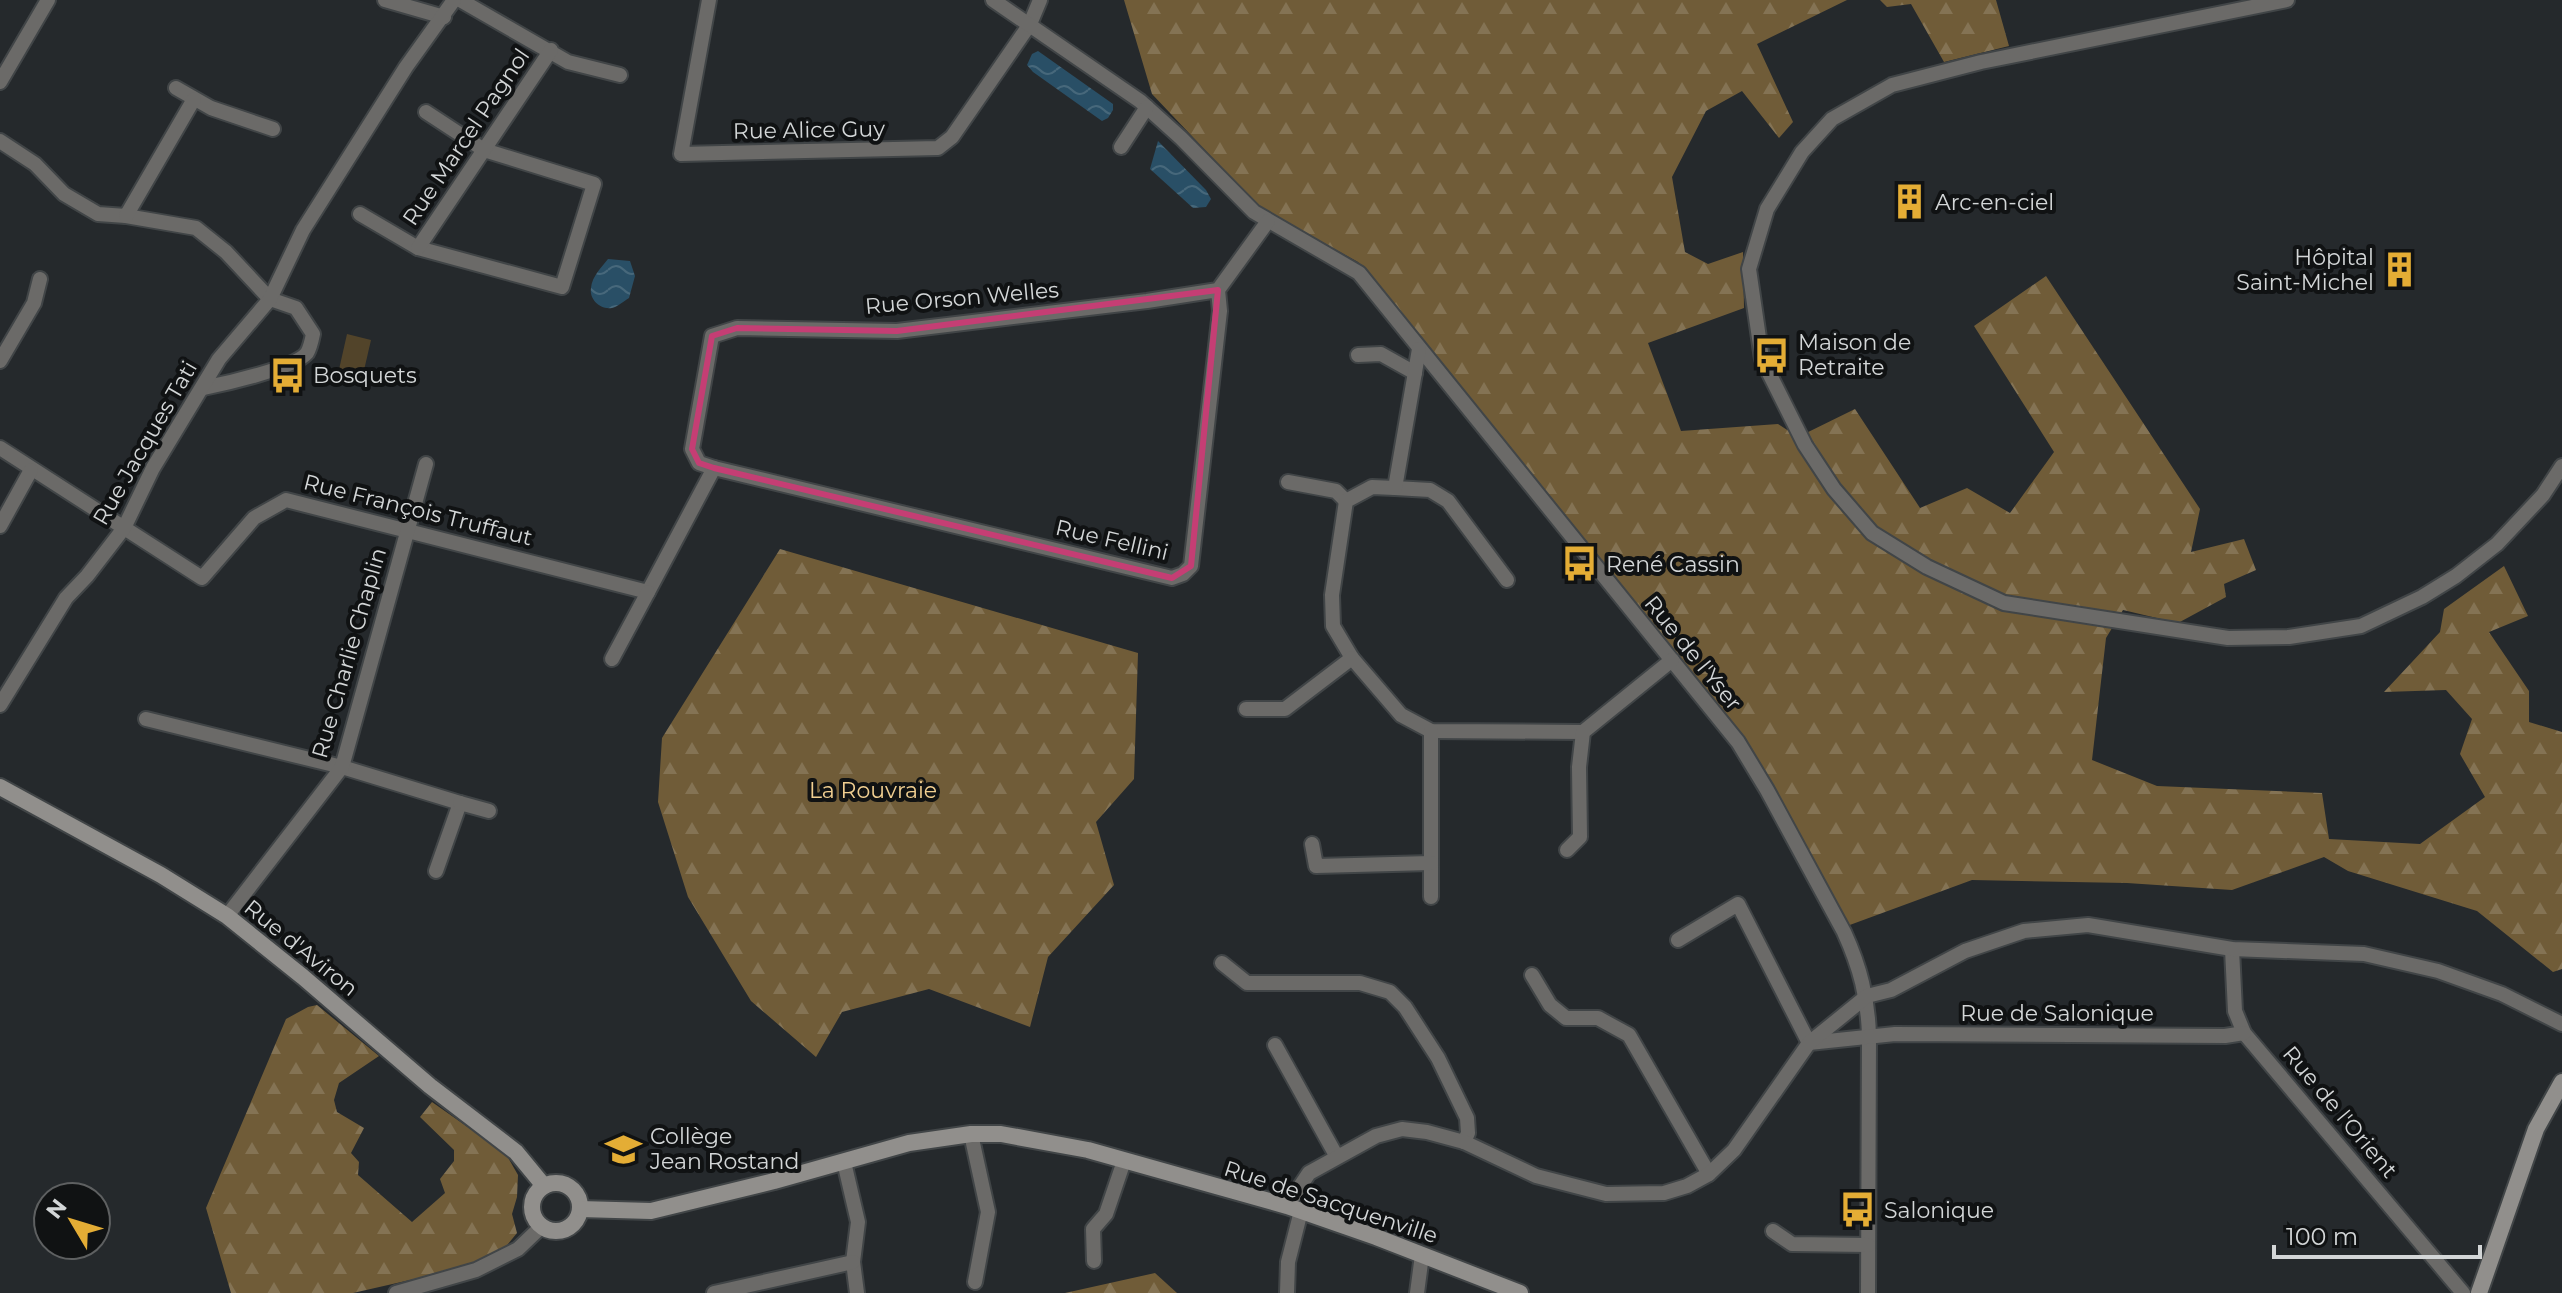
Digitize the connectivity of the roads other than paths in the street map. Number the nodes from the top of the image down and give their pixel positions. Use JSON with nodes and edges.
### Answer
{"nodes":[{"id":1,"x":48,"y":0,"type":"edge"},
{"id":2,"x":385,"y":0,"type":"edge"},
{"id":3,"x":454,"y":0,"type":"edge"},
{"id":4,"x":460,"y":0,"type":"edge"},
{"id":5,"x":709,"y":0,"type":"edge"},
{"id":6,"x":993,"y":0,"type":"edge"},
{"id":7,"x":1040,"y":0,"type":"edge"},
{"id":8,"x":2287,"y":0,"type":"edge"},
{"id":9,"x":444,"y":17,"type":"junction"},
{"id":10,"x":1030,"y":24,"type":"junction"},
{"id":11,"x":551,"y":50,"type":"junction"},
{"id":12,"x":620,"y":75,"type":"dead end"},
{"id":13,"x":0,"y":82,"type":"edge"},
{"id":14,"x":176,"y":88,"type":"dead end"},
{"id":15,"x":194,"y":99,"type":"junction"},
{"id":16,"x":1147,"y":107,"type":"junction"},
{"id":17,"x":426,"y":112,"type":"dead end"},
{"id":18,"x":273,"y":129,"type":"dead end"},
{"id":19,"x":0,"y":141,"type":"edge"},
{"id":20,"x":1121,"y":147,"type":"dead end"},
{"id":21,"x":484,"y":150,"type":"junction"},
{"id":22,"x":360,"y":214,"type":"dead end"},
{"id":23,"x":126,"y":216,"type":"junction"},
{"id":24,"x":1268,"y":221,"type":"junction"},
{"id":25,"x":418,"y":248,"type":"junction"},
{"id":26,"x":40,"y":279,"type":"dead end"},
{"id":27,"x":1218,"y":290,"type":"junction"},
{"id":28,"x":270,"y":299,"type":"junction"},
{"id":29,"x":1419,"y":349,"type":"junction"},
{"id":30,"x":1358,"y":355,"type":"dead end"},
{"id":31,"x":0,"y":361,"type":"edge"},
{"id":32,"x":1415,"y":373,"type":"junction"},
{"id":33,"x":203,"y":388,"type":"junction"},
{"id":34,"x":0,"y":448,"type":"edge"},
{"id":35,"x":426,"y":464,"type":"dead end"},
{"id":36,"x":2562,"y":466,"type":"edge"},
{"id":37,"x":714,"y":468,"type":"junction"},
{"id":38,"x":31,"y":470,"type":"junction"},
{"id":39,"x":1288,"y":482,"type":"dead end"},
{"id":40,"x":1395,"y":488,"type":"junction"},
{"id":41,"x":1346,"y":501,"type":"junction"},
{"id":42,"x":0,"y":526,"type":"edge"},
{"id":43,"x":124,"y":528,"type":"junction"},
{"id":44,"x":407,"y":529,"type":"junction"},
{"id":45,"x":1507,"y":580,"type":"dead end"},
{"id":46,"x":648,"y":592,"type":"junction"},
{"id":47,"x":1352,"y":658,"type":"junction"},
{"id":48,"x":612,"y":659,"type":"dead end"},
{"id":49,"x":1672,"y":660,"type":"junction"},
{"id":50,"x":0,"y":705,"type":"edge"},
{"id":51,"x":1246,"y":709,"type":"dead end"},
{"id":52,"x":146,"y":719,"type":"dead end"},
{"id":53,"x":1431,"y":731,"type":"junction"},
{"id":54,"x":1583,"y":732,"type":"junction"},
{"id":55,"x":342,"y":767,"type":"junction"},
{"id":56,"x":0,"y":787,"type":"edge"},
{"id":57,"x":460,"y":803,"type":"junction"},
{"id":58,"x":489,"y":811,"type":"dead end"},
{"id":59,"x":1312,"y":844,"type":"dead end"},
{"id":60,"x":1567,"y":850,"type":"dead end"},
{"id":61,"x":1431,"y":863,"type":"junction"},
{"id":62,"x":436,"y":871,"type":"dead end"},
{"id":63,"x":1431,"y":897,"type":"dead end"},
{"id":64,"x":227,"y":916,"type":"junction"},
{"id":65,"x":1678,"y":940,"type":"dead end"},
{"id":66,"x":2232,"y":949,"type":"junction"},
{"id":67,"x":1222,"y":963,"type":"dead end"},
{"id":68,"x":1532,"y":975,"type":"dead end"},
{"id":69,"x":1867,"y":996,"type":"junction"},
{"id":70,"x":2562,"y":1024,"type":"edge"},
{"id":71,"x":2244,"y":1033,"type":"junction"},
{"id":72,"x":1869,"y":1036,"type":"junction"},
{"id":73,"x":1809,"y":1043,"type":"junction"},
{"id":74,"x":1275,"y":1045,"type":"dead end"},
{"id":75,"x":2562,"y":1082,"type":"edge"},
{"id":76,"x":971,"y":1134,"type":"junction"},
{"id":77,"x":1464,"y":1142,"type":"junction"},
{"id":78,"x":1337,"y":1157,"type":"junction"},
{"id":79,"x":1124,"y":1161,"type":"junction"},
{"id":80,"x":844,"y":1162,"type":"junction"},
{"id":81,"x":1709,"y":1174,"type":"junction"},
{"id":82,"x":544,"y":1186,"type":"junction"},
{"id":83,"x":1294,"y":1208,"type":"junction"},
{"id":84,"x":580,"y":1209,"type":"junction"},
{"id":85,"x":542,"y":1226,"type":"junction"},
{"id":86,"x":1773,"y":1231,"type":"dead end"},
{"id":87,"x":1868,"y":1245,"type":"junction"},
{"id":88,"x":1422,"y":1255,"type":"junction"},
{"id":89,"x":1094,"y":1261,"type":"dead end"},
{"id":90,"x":853,"y":1262,"type":"junction"},
{"id":91,"x":975,"y":1282,"type":"dead end"},
{"id":92,"x":396,"y":1293,"type":"edge"},
{"id":93,"x":714,"y":1293,"type":"edge"},
{"id":94,"x":857,"y":1293,"type":"edge"},
{"id":95,"x":1287,"y":1293,"type":"edge"},
{"id":96,"x":1417,"y":1293,"type":"edge"},
{"id":97,"x":1520,"y":1293,"type":"edge"},
{"id":98,"x":1868,"y":1293,"type":"edge"},
{"id":99,"x":2463,"y":1293,"type":"edge"},
{"id":100,"x":2479,"y":1293,"type":"edge"}],
"edges":[{"from":1,"to":13,"type":"street"},
{"from":2,"to":9,"type":"street"},
{"from":3,"to":9,"type":"street","name":"Rue Jacques Tati"},
{"from":4,"to":11,"type":"street"},
{"from":5,"to":10,"type":"street","name":"Rue Alice Guy"},
{"from":6,"to":10,"type":"street","name":"Rue de l'Yser"},
{"from":7,"to":10,"type":"street"},
{"from":8,"to":36,"type":"street"},
{"from":9,"to":28,"type":"street","name":"Rue Jacques Tati"},
{"from":10,"to":16,"type":"street","name":"Rue de l'Yser"},
{"from":11,"to":12,"type":"street"},
{"from":11,"to":21,"type":"street","name":"Rue Marcel Pagnol"},
{"from":14,"to":15,"type":"street"},
{"from":15,"to":18,"type":"street"},
{"from":15,"to":23,"type":"street"},
{"from":16,"to":20,"type":"street"},
{"from":16,"to":24,"type":"street","name":"Rue de l'Yser"},
{"from":17,"to":21,"type":"street"},
{"from":19,"to":23,"type":"street"},
{"from":21,"to":25,"type":"street","name":"Rue Marcel Pagnol"},
{"from":21,"to":25,"type":"street"},
{"from":22,"to":25,"type":"street"},
{"from":23,"to":28,"type":"street"},
{"from":24,"to":27,"type":"street"},
{"from":24,"to":29,"type":"street","name":"Rue de l'Yser"},
{"from":26,"to":31,"type":"street"},
{"from":27,"to":37,"type":"street","name":"Rue Orson Welles"},
{"from":27,"to":37,"type":"street","name":"Rue Fellini"},
{"from":28,"to":33,"type":"street","name":"Rue Jacques Tati"},
{"from":28,"to":33,"type":"street"},
{"from":29,"to":32,"type":"street"},
{"from":29,"to":49,"type":"street","name":"Rue de l'Yser"},
{"from":30,"to":32,"type":"street"},
{"from":32,"to":40,"type":"street"},
{"from":33,"to":43,"type":"street","name":"Rue Jacques Tati"},
{"from":34,"to":38,"type":"street"},
{"from":35,"to":44,"type":"street","name":"Rue Charlie Chaplin"},
{"from":37,"to":46,"type":"street"},
{"from":38,"to":42,"type":"street"},
{"from":38,"to":43,"type":"street"},
{"from":39,"to":41,"type":"street"},
{"from":40,"to":41,"type":"street"},
{"from":40,"to":45,"type":"street"},
{"from":41,"to":47,"type":"street"},
{"from":43,"to":44,"type":"street","name":"Rue François Truffaut"},
{"from":43,"to":50,"type":"street","name":"Rue Jacques Tati"},
{"from":44,"to":46,"type":"street","name":"Rue François Truffaut"},
{"from":44,"to":55,"type":"street","name":"Rue Charlie Chaplin"},
{"from":46,"to":48,"type":"street"},
{"from":47,"to":51,"type":"street"},
{"from":47,"to":53,"type":"street"},
{"from":49,"to":54,"type":"street"},
{"from":49,"to":69,"type":"street","name":"Rue de l'Yser"},
{"from":52,"to":55,"type":"street"},
{"from":53,"to":54,"type":"street"},
{"from":53,"to":61,"type":"street"},
{"from":54,"to":60,"type":"street"},
{"from":55,"to":57,"type":"street"},
{"from":55,"to":64,"type":"street","name":"Rue Charlie Chaplin"},
{"from":56,"to":64,"type":"street","name":"Rue d'Aviron"},
{"from":57,"to":58,"type":"street"},
{"from":57,"to":62,"type":"street"},
{"from":59,"to":61,"type":"street"},
{"from":61,"to":63,"type":"street"},
{"from":64,"to":82,"type":"street","name":"Rue d'Aviron"},
{"from":65,"to":73,"type":"street"},
{"from":66,"to":69,"type":"street"},
{"from":66,"to":70,"type":"street"},
{"from":66,"to":71,"type":"street"},
{"from":67,"to":77,"type":"street"},
{"from":68,"to":81,"type":"street"},
{"from":69,"to":72,"type":"street","name":"Rue de l'Yser"},
{"from":69,"to":73,"type":"street"},
{"from":71,"to":72,"type":"street","name":"Rue de Salonique"},
{"from":71,"to":99,"type":"street","name":"Rue de l'Orient"},
{"from":72,"to":73,"type":"street","name":"Rue de Salonique"},
{"from":72,"to":87,"type":"street","name":"Rue de l'Yser"},
{"from":73,"to":81,"type":"street"},
{"from":74,"to":78,"type":"street"},
{"from":75,"to":100,"type":"street"},
{"from":76,"to":79,"type":"street","name":"Rue de Sacquenville"},
{"from":76,"to":80,"type":"street","name":"Rue de Sacquenville"},
{"from":76,"to":91,"type":"street"},
{"from":77,"to":78,"type":"street"},
{"from":77,"to":81,"type":"street"},
{"from":78,"to":83,"type":"street"},
{"from":79,"to":83,"type":"street","name":"Rue de Sacquenville"},
{"from":79,"to":89,"type":"street"},
{"from":80,"to":84,"type":"street","name":"Rue de Sacquenville"},
{"from":80,"to":90,"type":"street"},
{"from":82,"to":84,"type":"street"},
{"from":82,"to":85,"type":"street"},
{"from":83,"to":88,"type":"street","name":"Rue de Sacquenville"},
{"from":83,"to":95,"type":"street"},
{"from":84,"to":85,"type":"street"},
{"from":85,"to":92,"type":"street"},
{"from":86,"to":87,"type":"street"},
{"from":87,"to":98,"type":"street","name":"Rue de l'Yser"},
{"from":88,"to":96,"type":"street"},
{"from":88,"to":97,"type":"street","name":"Rue de Sacquenville"},
{"from":90,"to":93,"type":"street"},
{"from":90,"to":94,"type":"street"}]}
